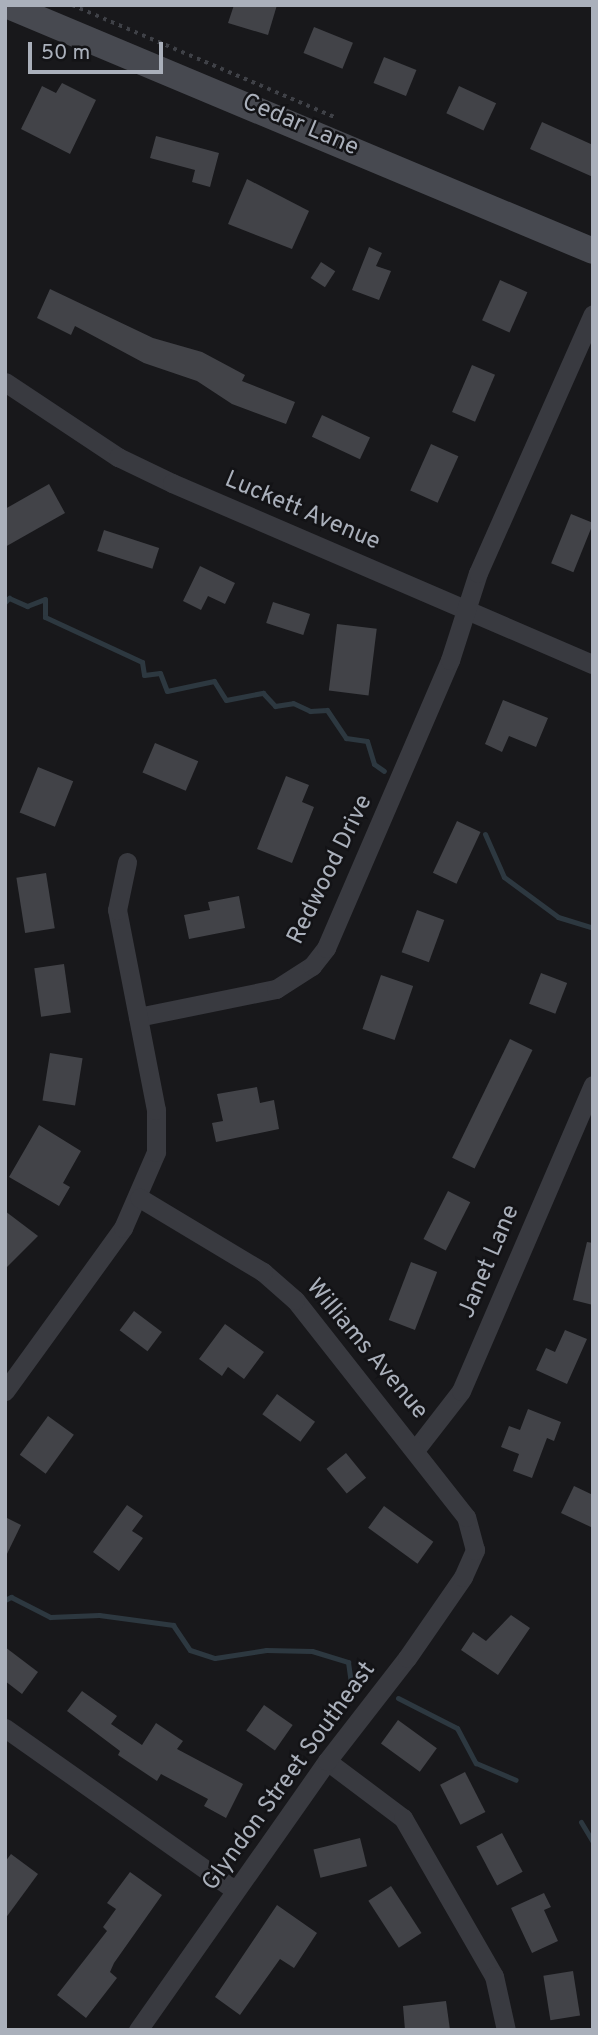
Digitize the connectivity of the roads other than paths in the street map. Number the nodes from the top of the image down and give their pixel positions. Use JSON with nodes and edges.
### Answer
{"nodes":[{"id":1,"x":6,"y":5,"type":"edge"},
{"id":2,"x":593,"y":251,"type":"edge"},
{"id":3,"x":593,"y":313,"type":"edge"},
{"id":4,"x":7,"y":386,"type":"edge"},
{"id":5,"x":466,"y":611,"type":"junction"},
{"id":6,"x":593,"y":664,"type":"edge"},
{"id":7,"x":127,"y":862,"type":"dead end"},
{"id":8,"x":138,"y":1017,"type":"junction"},
{"id":9,"x":593,"y":1085,"type":"edge"},
{"id":10,"x":140,"y":1198,"type":"junction"},
{"id":11,"x":6,"y":1391,"type":"edge"},
{"id":12,"x":416,"y":1449,"type":"junction"},
{"id":13,"x":475,"y":1550,"type":"joint"},
{"id":14,"x":5,"y":1728,"type":"edge"},
{"id":15,"x":327,"y":1761,"type":"junction"},
{"id":16,"x":235,"y":1890,"type":"junction"},
{"id":17,"x":138,"y":2030,"type":"edge"},
{"id":18,"x":506,"y":2030,"type":"edge"}],
"edges":[{"from":1,"to":2,"type":"main road","name":"Cedar Lane"},
{"from":3,"to":5,"type":"street","name":"Redwood Drive"},
{"from":4,"to":5,"type":"street","name":"Luckett Avenue"},
{"from":5,"to":6,"type":"street","name":"Luckett Avenue"},
{"from":5,"to":8,"type":"street","name":"Redwood Drive"},
{"from":7,"to":8,"type":"street"},
{"from":8,"to":10,"type":"street"},
{"from":9,"to":12,"type":"street","name":"Janet Lane"},
{"from":10,"to":11,"type":"street"},
{"from":10,"to":12,"type":"street","name":"Williams Avenue"},
{"from":12,"to":13,"type":"street","name":"Williams Avenue"},
{"from":13,"to":15,"type":"street","name":"Glyndon Street Southeast"},
{"from":14,"to":16,"type":"street"},
{"from":15,"to":16,"type":"street","name":"Glyndon Street Southeast"},
{"from":15,"to":18,"type":"street"},
{"from":16,"to":17,"type":"street","name":"Glyndon Street Southeast"}]}
